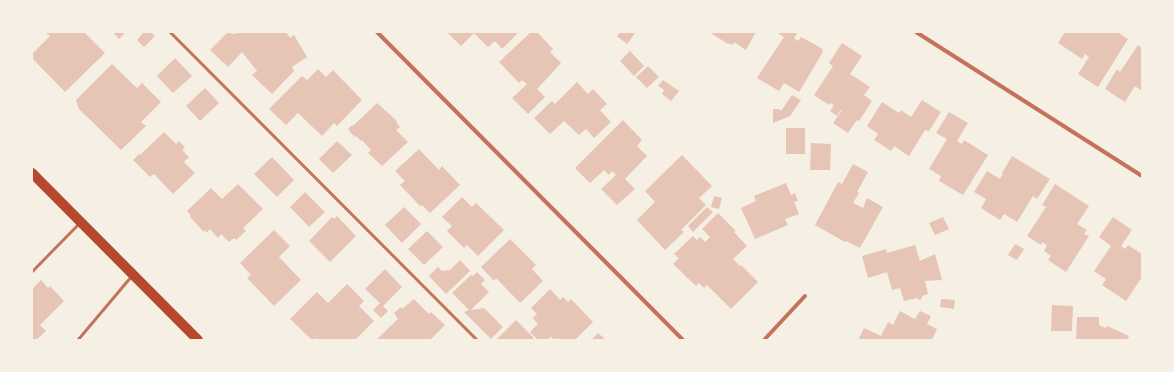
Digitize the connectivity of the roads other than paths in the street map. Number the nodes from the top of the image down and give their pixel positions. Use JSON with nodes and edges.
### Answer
{"nodes":[{"id":1,"x":170,"y":32,"type":"edge"},
{"id":2,"x":377,"y":32,"type":"edge"},
{"id":3,"x":916,"y":32,"type":"edge"},
{"id":4,"x":32,"y":173,"type":"edge"},
{"id":5,"x":1142,"y":176,"type":"edge"},
{"id":6,"x":81,"y":222,"type":"junction"},
{"id":7,"x":32,"y":272,"type":"edge"},
{"id":8,"x":133,"y":274,"type":"junction"},
{"id":9,"x":805,"y":296,"type":"dead end"},
{"id":10,"x":78,"y":340,"type":"edge"},
{"id":11,"x":198,"y":340,"type":"edge"},
{"id":12,"x":476,"y":340,"type":"edge"},
{"id":13,"x":682,"y":340,"type":"edge"},
{"id":14,"x":764,"y":340,"type":"edge"}],
"edges":[{"from":1,"to":12,"type":"lane"},
{"from":2,"to":13,"type":"street"},
{"from":3,"to":5,"type":"street"},
{"from":4,"to":6,"type":"main road"},
{"from":6,"to":7,"type":"lane"},
{"from":6,"to":8,"type":"main road"},
{"from":8,"to":10,"type":"lane"},
{"from":8,"to":11,"type":"main road"},
{"from":9,"to":14,"type":"street"}]}
